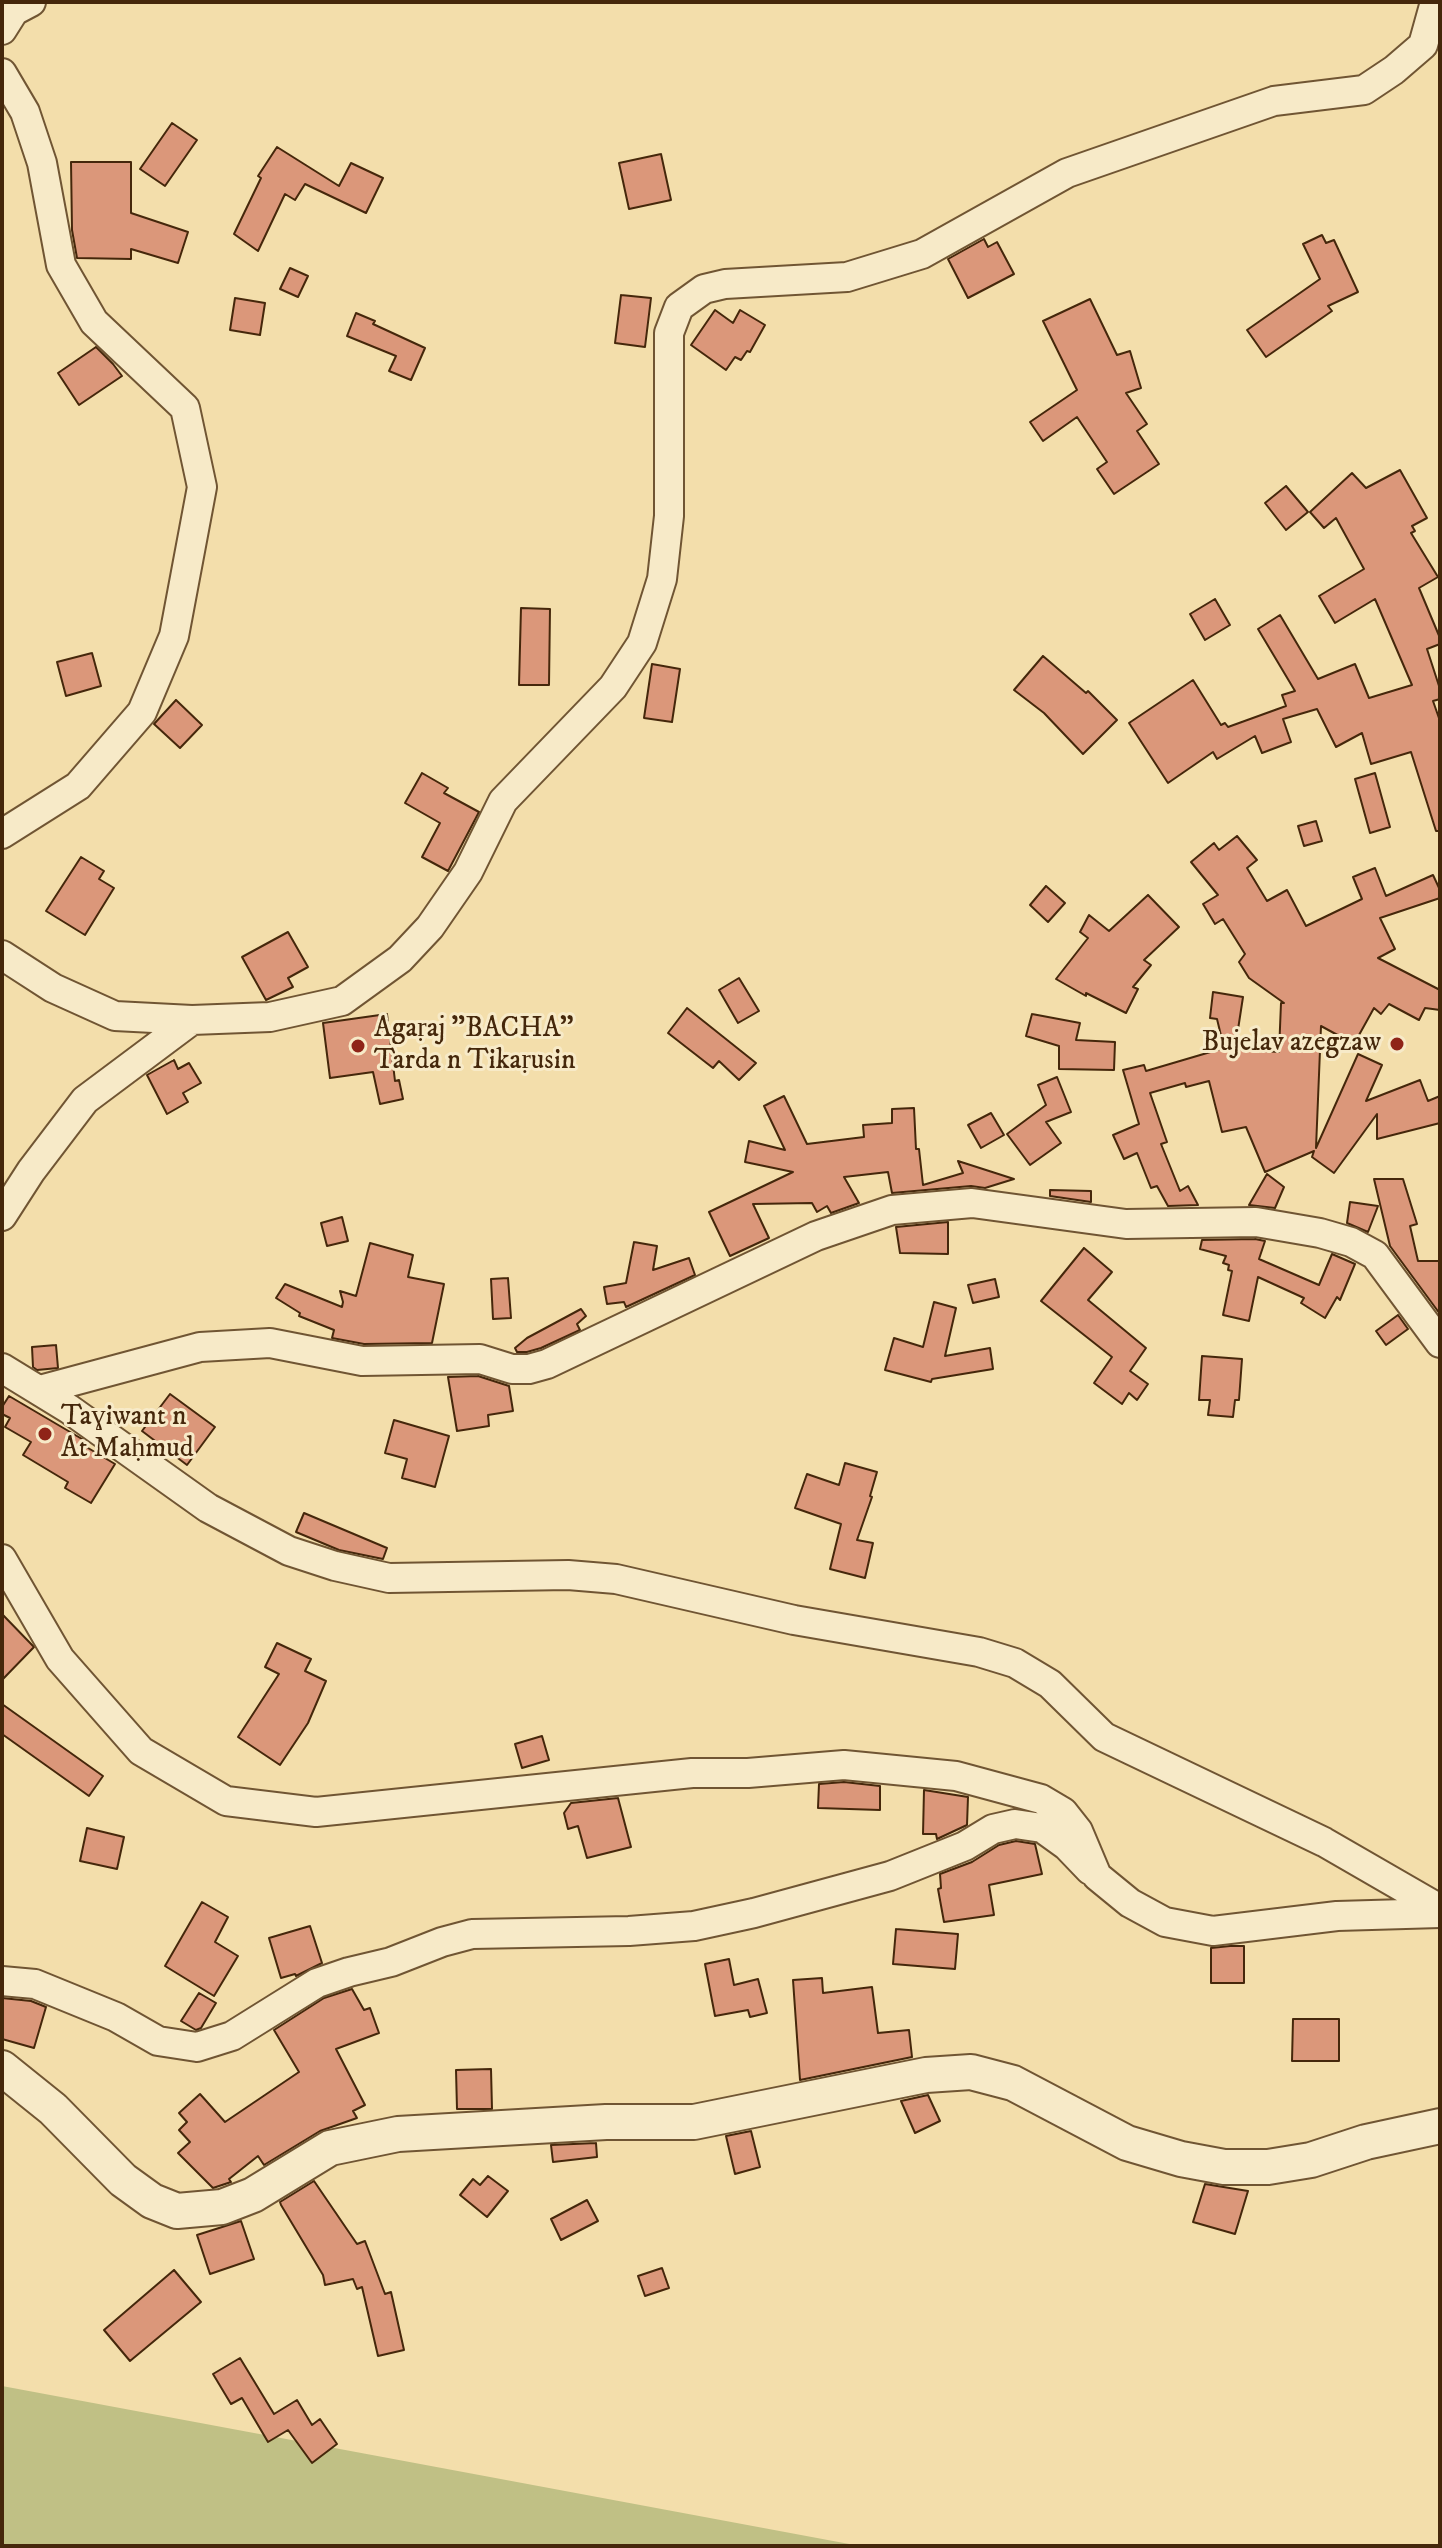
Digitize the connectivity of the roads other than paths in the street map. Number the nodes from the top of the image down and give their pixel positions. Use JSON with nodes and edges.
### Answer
{"nodes":[{"id":1,"x":31,"y":2,"type":"edge"},
{"id":2,"x":1435,"y":2,"type":"edge"},
{"id":3,"x":2,"y":30,"type":"edge"},
{"id":4,"x":2,"y":73,"type":"edge"},
{"id":5,"x":2,"y":834,"type":"edge"},
{"id":6,"x":2,"y":955,"type":"edge"},
{"id":7,"x":192,"y":1020,"type":"junction"},
{"id":8,"x":2,"y":1216,"type":"edge"},
{"id":9,"x":1440,"y":1343,"type":"edge"},
{"id":10,"x":2,"y":1368,"type":"edge"},
{"id":11,"x":40,"y":1390,"type":"junction"},
{"id":12,"x":2,"y":1559,"type":"edge"},
{"id":13,"x":1097,"y":1876,"type":"junction"},
{"id":14,"x":1440,"y":1911,"type":"edge"},
{"id":15,"x":2,"y":1981,"type":"edge"},
{"id":16,"x":2,"y":2068,"type":"edge"},
{"id":17,"x":1440,"y":2126,"type":"edge"}],
"edges":[{"from":1,"to":3,"type":"street"},
{"from":2,"to":7,"type":"street"},
{"from":4,"to":5,"type":"street"},
{"from":6,"to":7,"type":"street"},
{"from":7,"to":8,"type":"street"},
{"from":9,"to":11,"type":"street"},
{"from":10,"to":11,"type":"street"},
{"from":11,"to":14,"type":"street"},
{"from":12,"to":13,"type":"street"},
{"from":13,"to":14,"type":"street"},
{"from":13,"to":15,"type":"street"},
{"from":16,"to":17,"type":"street"}]}
